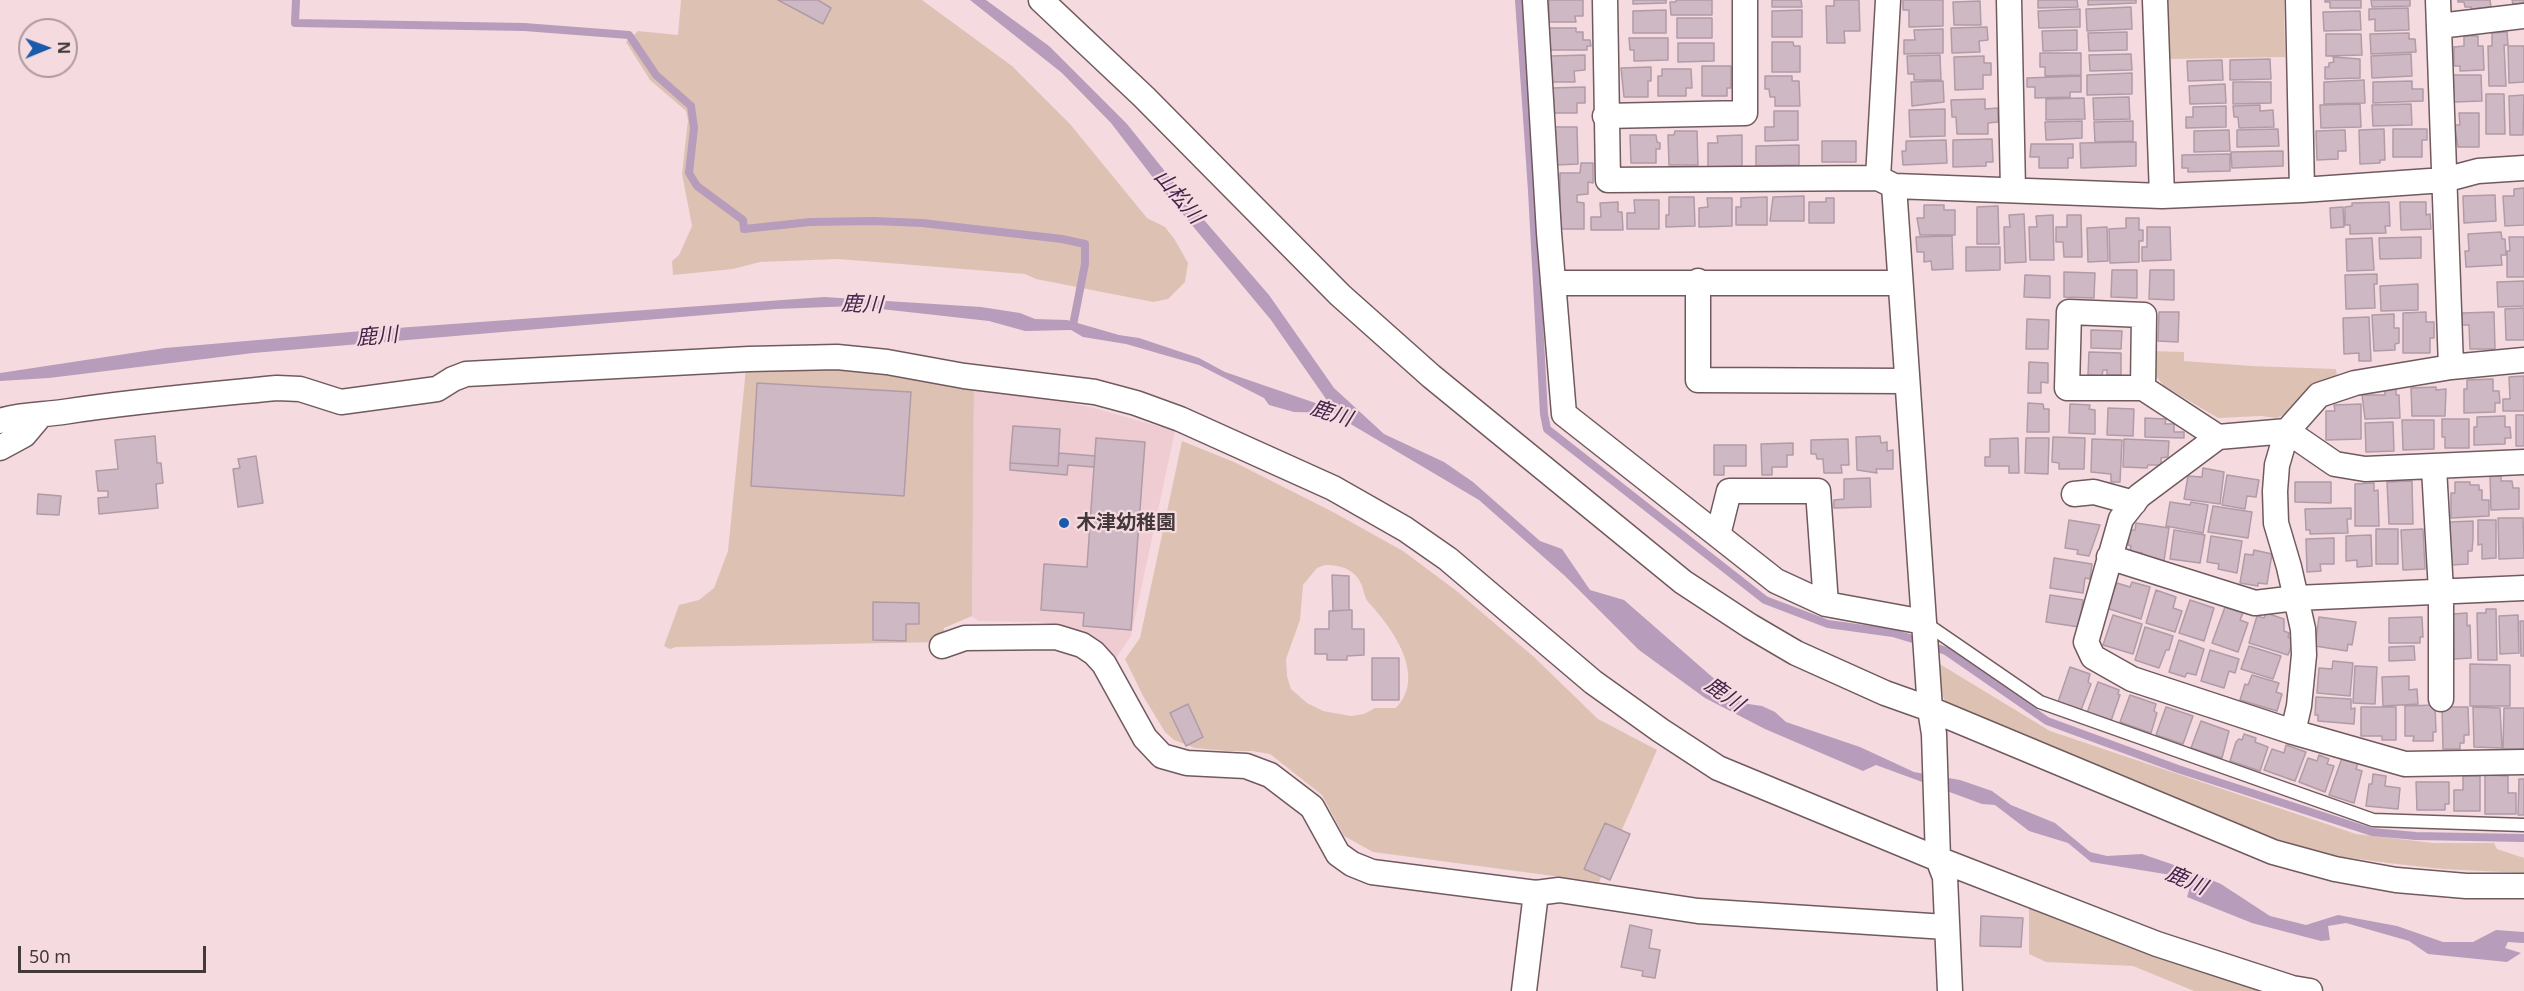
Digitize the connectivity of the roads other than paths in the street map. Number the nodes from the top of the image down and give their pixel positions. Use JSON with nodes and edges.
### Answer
{"nodes":[{"id":1,"x":1041,"y":0,"type":"edge"},
{"id":2,"x":1535,"y":0,"type":"edge"},
{"id":3,"x":1605,"y":0,"type":"edge"},
{"id":4,"x":1745,"y":0,"type":"edge"},
{"id":5,"x":1888,"y":0,"type":"edge"},
{"id":6,"x":2009,"y":0,"type":"edge"},
{"id":7,"x":2155,"y":0,"type":"edge"},
{"id":8,"x":2298,"y":0,"type":"edge"},
{"id":9,"x":2438,"y":0,"type":"edge"},
{"id":10,"x":2524,"y":16,"type":"edge"},
{"id":11,"x":2439,"y":26,"type":"junction"},
{"id":12,"x":1605,"y":116,"type":"junction"},
{"id":13,"x":2524,"y":168,"type":"edge"},
{"id":14,"x":2444,"y":180,"type":"junction"},
{"id":15,"x":1886,"y":182,"type":"junction"},
{"id":16,"x":2013,"y":189,"type":"junction"},
{"id":17,"x":2302,"y":190,"type":"junction"},
{"id":18,"x":2162,"y":196,"type":"junction"},
{"id":19,"x":1698,"y":281,"type":"junction"},
{"id":20,"x":1553,"y":283,"type":"junction"},
{"id":21,"x":1899,"y":283,"type":"junction"},
{"id":22,"x":2524,"y":360,"type":"edge"},
{"id":23,"x":2451,"y":367,"type":"junction"},
{"id":24,"x":1906,"y":381,"type":"junction"},
{"id":25,"x":2143,"y":388,"type":"dead end"},
{"id":26,"x":40,"y":416,"type":"junction"},
{"id":27,"x":0,"y":421,"type":"edge"},
{"id":28,"x":2287,"y":431,"type":"junction"},
{"id":29,"x":2218,"y":437,"type":"junction"},
{"id":30,"x":0,"y":448,"type":"edge"},
{"id":31,"x":2524,"y":462,"type":"edge"},
{"id":32,"x":2434,"y":468,"type":"junction"},
{"id":33,"x":2074,"y":494,"type":"dead end"},
{"id":34,"x":2134,"y":502,"type":"junction"},
{"id":35,"x":1718,"y":535,"type":"junction"},
{"id":36,"x":2109,"y":557,"type":"junction"},
{"id":37,"x":2524,"y":588,"type":"edge"},
{"id":38,"x":2441,"y":591,"type":"junction"},
{"id":39,"x":2296,"y":598,"type":"junction"},
{"id":40,"x":1826,"y":604,"type":"junction"},
{"id":41,"x":1924,"y":622,"type":"junction"},
{"id":42,"x":942,"y":646,"type":"dead end"},
{"id":43,"x":2441,"y":699,"type":"dead end"},
{"id":44,"x":1930,"y":709,"type":"junction"},
{"id":45,"x":2293,"y":732,"type":"junction"},
{"id":46,"x":2524,"y":762,"type":"edge"},
{"id":47,"x":2524,"y":825,"type":"edge"},
{"id":48,"x":1938,"y":848,"type":"junction"},
{"id":49,"x":2524,"y":886,"type":"edge"},
{"id":50,"x":1536,"y":893,"type":"junction"},
{"id":51,"x":1946,"y":927,"type":"junction"},
{"id":52,"x":1524,"y":991,"type":"edge"},
{"id":53,"x":1950,"y":991,"type":"edge"},
{"id":54,"x":2310,"y":991,"type":"edge"}],
"edges":[{"from":1,"to":44,"type":"street"},
{"from":2,"to":20,"type":"street"},
{"from":3,"to":12,"type":"street"},
{"from":4,"to":12,"type":"street"},
{"from":5,"to":15,"type":"street"},
{"from":6,"to":16,"type":"street"},
{"from":7,"to":18,"type":"street"},
{"from":8,"to":17,"type":"street"},
{"from":9,"to":11,"type":"street"},
{"from":10,"to":11,"type":"street"},
{"from":11,"to":14,"type":"street"},
{"from":12,"to":15,"type":"street"},
{"from":13,"to":14,"type":"street"},
{"from":14,"to":17,"type":"street"},
{"from":14,"to":23,"type":"street"},
{"from":15,"to":16,"type":"street"},
{"from":15,"to":21,"type":"street"},
{"from":16,"to":18,"type":"street"},
{"from":17,"to":18,"type":"street"},
{"from":19,"to":20,"type":"street"},
{"from":19,"to":21,"type":"street"},
{"from":19,"to":24,"type":"street"},
{"from":20,"to":35,"type":"street"},
{"from":21,"to":24,"type":"street"},
{"from":22,"to":23,"type":"street"},
{"from":23,"to":28,"type":"street"},
{"from":24,"to":41,"type":"street"},
{"from":25,"to":29,"type":"street"},
{"from":26,"to":27,"type":"street"},
{"from":26,"to":30,"type":"street"},
{"from":26,"to":48,"type":"street"},
{"from":28,"to":29,"type":"street"},
{"from":28,"to":32,"type":"street"},
{"from":28,"to":39,"type":"street"},
{"from":29,"to":34,"type":"street"},
{"from":31,"to":32,"type":"street"},
{"from":32,"to":38,"type":"street"},
{"from":33,"to":34,"type":"street"},
{"from":34,"to":36,"type":"street"},
{"from":35,"to":40,"type":"street"},
{"from":35,"to":40,"type":"street"},
{"from":36,"to":39,"type":"street"},
{"from":36,"to":45,"type":"street"},
{"from":37,"to":38,"type":"street"},
{"from":38,"to":39,"type":"street"},
{"from":38,"to":43,"type":"street"},
{"from":39,"to":45,"type":"street"},
{"from":40,"to":41,"type":"street"},
{"from":41,"to":44,"type":"street"},
{"from":41,"to":47,"type":"lane"},
{"from":42,"to":50,"type":"street"},
{"from":44,"to":48,"type":"street"},
{"from":44,"to":49,"type":"street"},
{"from":45,"to":46,"type":"street"},
{"from":48,"to":51,"type":"street"},
{"from":48,"to":54,"type":"street"},
{"from":50,"to":51,"type":"street"},
{"from":50,"to":52,"type":"street"},
{"from":51,"to":53,"type":"street"}]}
